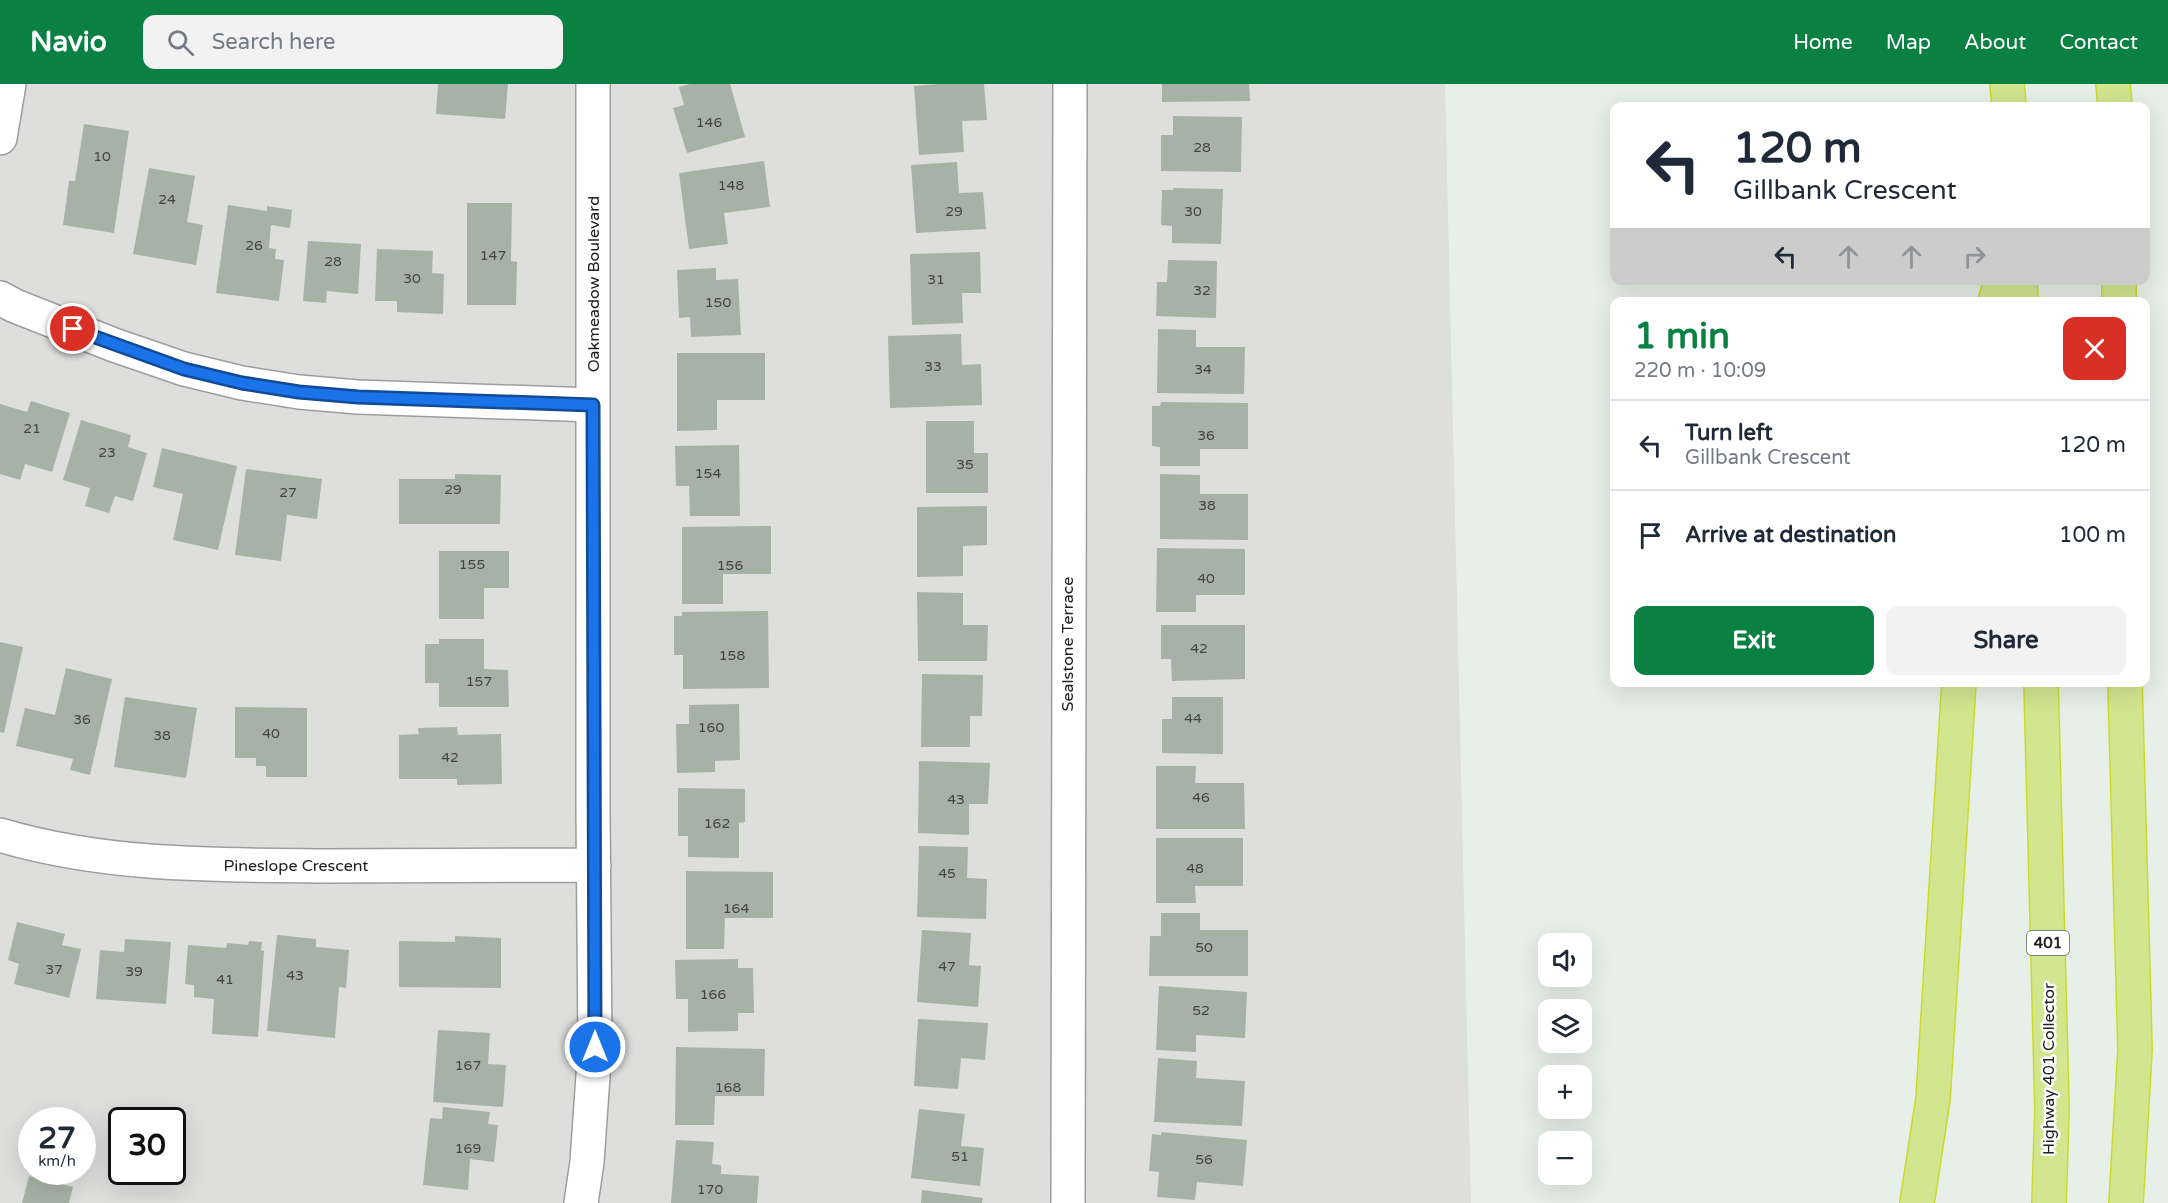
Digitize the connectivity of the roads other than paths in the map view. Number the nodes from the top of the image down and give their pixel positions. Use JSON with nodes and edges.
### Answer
{"nodes":[{"id":1,"x":9,"y":84,"type":"edge"},
{"id":2,"x":593,"y":84,"type":"edge"},
{"id":3,"x":1070,"y":84,"type":"edge"},
{"id":4,"x":2007,"y":84,"type":"edge"},
{"id":5,"x":2113,"y":84,"type":"edge"},
{"id":6,"x":2009,"y":102,"type":"edge"},
{"id":7,"x":2115,"y":102,"type":"edge"},
{"id":8,"x":0,"y":138,"type":"edge"},
{"id":9,"x":0,"y":298,"type":"edge"},
{"id":10,"x":593,"y":405,"type":"junction"},
{"id":11,"x":1959,"y":687,"type":"edge"},
{"id":12,"x":2041,"y":687,"type":"edge"},
{"id":13,"x":2125,"y":687,"type":"edge"},
{"id":14,"x":0,"y":835,"type":"edge"},
{"id":15,"x":594,"y":865,"type":"junction"},
{"id":16,"x":582,"y":1203,"type":"edge"},
{"id":17,"x":1068,"y":1203,"type":"edge"},
{"id":18,"x":1917,"y":1203,"type":"edge"},
{"id":19,"x":2049,"y":1203,"type":"edge"},
{"id":20,"x":2126,"y":1203,"type":"edge"}],
"edges":[{"from":1,"to":8,"type":"street"},
{"from":2,"to":10,"type":"street","name":"Oakmeadow Boulevard"},
{"from":3,"to":17,"type":"street","name":"Sealstone Terrace"},
{"from":4,"to":6,"type":"highway"},
{"from":5,"to":7,"type":"highway"},
{"from":9,"to":10,"type":"street"},
{"from":10,"to":15,"type":"street","name":"Oakmeadow Boulevard"},
{"from":11,"to":18,"type":"highway"},
{"from":12,"to":19,"type":"highway","name":"Highway 401 Collector","number":"401"},
{"from":13,"to":20,"type":"highway"},
{"from":14,"to":15,"type":"street","name":"Pineslope Crescent"},
{"from":15,"to":16,"type":"street","name":"Oakmeadow Boulevard"}]}
